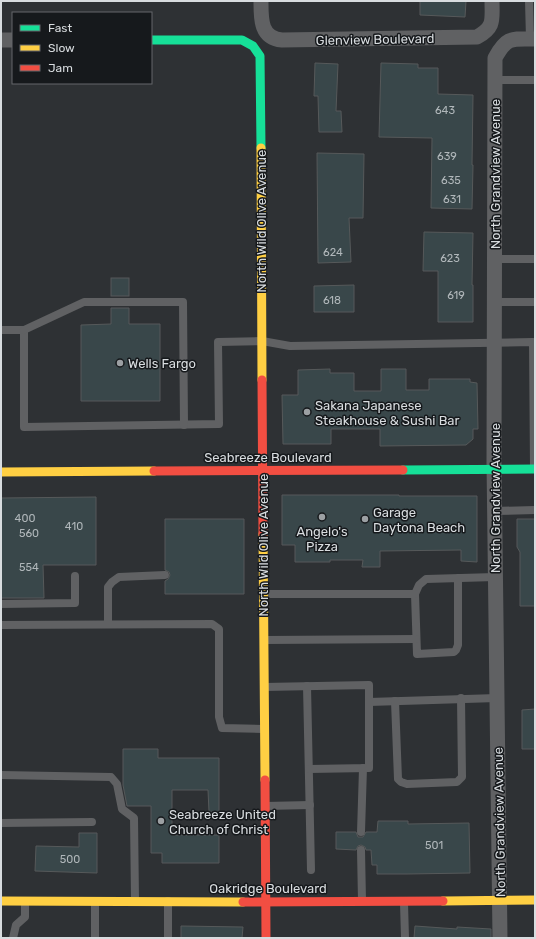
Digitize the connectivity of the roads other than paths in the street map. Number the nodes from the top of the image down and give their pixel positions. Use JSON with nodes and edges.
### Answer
{"nodes":[{"id":1,"x":261,"y":1,"type":"edge"},
{"id":2,"x":492,"y":1,"type":"edge"},
{"id":3,"x":530,"y":1,"type":"edge"},
{"id":4,"x":532,"y":39,"type":"edge"},
{"id":5,"x":1,"y":40,"type":"edge"},
{"id":6,"x":12,"y":40,"type":"edge"},
{"id":7,"x":152,"y":40,"type":"edge"},
{"id":8,"x":495,"y":80,"type":"junction"},
{"id":9,"x":535,"y":80,"type":"edge"},
{"id":10,"x":494,"y":259,"type":"junction"},
{"id":11,"x":535,"y":259,"type":"edge"},
{"id":12,"x":494,"y":302,"type":"junction"},
{"id":13,"x":535,"y":302,"type":"edge"},
{"id":14,"x":1,"y":330,"type":"edge"},
{"id":15,"x":24,"y":330,"type":"junction"},
{"id":16,"x":262,"y":341,"type":"junction"},
{"id":17,"x":494,"y":343,"type":"junction"},
{"id":18,"x":184,"y":425,"type":"junction"},
{"id":19,"x":263,"y":470,"type":"junction"},
{"id":20,"x":494,"y":470,"type":"junction"},
{"id":21,"x":534,"y":470,"type":"edge"},
{"id":22,"x":1,"y":472,"type":"edge"},
{"id":23,"x":535,"y":510,"type":"edge"},
{"id":24,"x":495,"y":511,"type":"junction"},
{"id":25,"x":165,"y":575,"type":"dead end"},
{"id":26,"x":75,"y":576,"type":"dead end"},
{"id":27,"x":495,"y":577,"type":"junction"},
{"id":28,"x":458,"y":578,"type":"junction"},
{"id":29,"x":263,"y":594,"type":"junction"},
{"id":30,"x":415,"y":594,"type":"junction"},
{"id":31,"x":1,"y":604,"type":"edge"},
{"id":32,"x":108,"y":624,"type":"junction"},
{"id":33,"x":1,"y":625,"type":"edge"},
{"id":34,"x":416,"y":639,"type":"junction"},
{"id":35,"x":264,"y":640,"type":"junction"},
{"id":36,"x":308,"y":686,"type":"junction"},
{"id":37,"x":264,"y":687,"type":"junction"},
{"id":38,"x":461,"y":698,"type":"junction"},
{"id":39,"x":497,"y":698,"type":"junction"},
{"id":40,"x":395,"y":701,"type":"junction"},
{"id":41,"x":370,"y":702,"type":"junction"},
{"id":42,"x":264,"y":730,"type":"junction"},
{"id":43,"x":363,"y":768,"type":"junction"},
{"id":44,"x":309,"y":769,"type":"junction"},
{"id":45,"x":1,"y":775,"type":"edge"},
{"id":46,"x":310,"y":805,"type":"junction"},
{"id":47,"x":264,"y":806,"type":"junction"},
{"id":48,"x":92,"y":822,"type":"dead end"},
{"id":49,"x":1,"y":823,"type":"edge"},
{"id":50,"x":361,"y":832,"type":"dead end"},
{"id":51,"x":361,"y":850,"type":"dead end"},
{"id":52,"x":311,"y":870,"type":"dead end"},
{"id":53,"x":500,"y":900,"type":"junction"},
{"id":54,"x":535,"y":900,"type":"edge"},
{"id":55,"x":1,"y":901,"type":"edge"},
{"id":56,"x":25,"y":901,"type":"junction"},
{"id":57,"x":95,"y":901,"type":"junction"},
{"id":58,"x":136,"y":901,"type":"junction"},
{"id":59,"x":168,"y":901,"type":"junction"},
{"id":60,"x":404,"y":901,"type":"junction"},
{"id":61,"x":265,"y":902,"type":"junction"},
{"id":62,"x":362,"y":902,"type":"junction"},
{"id":63,"x":12,"y":938,"type":"edge"},
{"id":64,"x":95,"y":938,"type":"edge"},
{"id":65,"x":168,"y":938,"type":"edge"},
{"id":66,"x":266,"y":938,"type":"edge"},
{"id":67,"x":404,"y":938,"type":"edge"},
{"id":68,"x":500,"y":938,"type":"edge"}],
"edges":[{"from":1,"to":2,"type":"street","name":"Glenview Boulevard"},
{"from":3,"to":4,"type":"lane"},
{"from":4,"to":8,"type":"street","name":"North Grandview Avenue"},
{"from":5,"to":6,"type":"street"},
{"from":7,"to":16,"type":"main road","name":"North Wild Olive Avenue"},
{"from":8,"to":9,"type":"lane"},
{"from":8,"to":10,"type":"street","name":"North Grandview Avenue"},
{"from":10,"to":11,"type":"lane"},
{"from":10,"to":12,"type":"street","name":"North Grandview Avenue"},
{"from":12,"to":13,"type":"lane"},
{"from":12,"to":17,"type":"street","name":"North Grandview Avenue"},
{"from":14,"to":15,"type":"lane"},
{"from":15,"to":18,"type":"lane"},
{"from":15,"to":18,"type":"lane"},
{"from":16,"to":17,"type":"lane"},
{"from":16,"to":18,"type":"lane"},
{"from":16,"to":19,"type":"main road","name":"North Wild Olive Avenue"},
{"from":17,"to":20,"type":"street","name":"North Grandview Avenue"},
{"from":17,"to":21,"type":"lane"},
{"from":19,"to":20,"type":"main road","name":"Seabreeze Boulevard"},
{"from":19,"to":22,"type":"main road","name":"Seabreeze Boulevard"},
{"from":19,"to":29,"type":"main road","name":"North Wild Olive Avenue"},
{"from":20,"to":21,"type":"main road","name":"Seabreeze Boulevard"},
{"from":20,"to":24,"type":"street","name":"North Grandview Avenue"},
{"from":23,"to":24,"type":"lane"},
{"from":24,"to":27,"type":"street","name":"North Grandview Avenue"},
{"from":25,"to":32,"type":"lane"},
{"from":26,"to":31,"type":"lane"},
{"from":27,"to":28,"type":"lane"},
{"from":27,"to":39,"type":"street","name":"North Grandview Avenue"},
{"from":28,"to":30,"type":"lane"},
{"from":28,"to":34,"type":"lane"},
{"from":29,"to":30,"type":"lane"},
{"from":29,"to":35,"type":"main road","name":"North Wild Olive Avenue"},
{"from":30,"to":34,"type":"lane"},
{"from":32,"to":33,"type":"lane"},
{"from":32,"to":42,"type":"lane"},
{"from":34,"to":35,"type":"lane"},
{"from":35,"to":37,"type":"main road","name":"North Wild Olive Avenue"},
{"from":36,"to":37,"type":"lane"},
{"from":36,"to":41,"type":"lane"},
{"from":36,"to":44,"type":"lane"},
{"from":37,"to":42,"type":"main road","name":"North Wild Olive Avenue"},
{"from":38,"to":39,"type":"lane"},
{"from":38,"to":40,"type":"lane"},
{"from":38,"to":40,"type":"lane"},
{"from":39,"to":53,"type":"street","name":"North Grandview Avenue"},
{"from":40,"to":41,"type":"lane"},
{"from":41,"to":43,"type":"lane"},
{"from":42,"to":47,"type":"main road","name":"North Wild Olive Avenue"},
{"from":43,"to":44,"type":"lane"},
{"from":43,"to":50,"type":"lane"},
{"from":44,"to":46,"type":"lane"},
{"from":45,"to":58,"type":"lane"},
{"from":46,"to":47,"type":"lane"},
{"from":46,"to":52,"type":"lane"},
{"from":47,"to":61,"type":"main road","name":"North Wild Olive Avenue"},
{"from":48,"to":49,"type":"lane"},
{"from":51,"to":62,"type":"lane"},
{"from":53,"to":54,"type":"main road","name":"Oakridge Boulevard"},
{"from":53,"to":60,"type":"main road","name":"Oakridge Boulevard"},
{"from":53,"to":68,"type":"street","name":"North Grandview Avenue"},
{"from":55,"to":56,"type":"main road","name":"Oakridge Boulevard"},
{"from":56,"to":57,"type":"main road","name":"Oakridge Boulevard"},
{"from":56,"to":63,"type":"lane"},
{"from":57,"to":58,"type":"main road","name":"Oakridge Boulevard"},
{"from":57,"to":64,"type":"lane"},
{"from":58,"to":59,"type":"main road","name":"Oakridge Boulevard"},
{"from":59,"to":61,"type":"main road","name":"Oakridge Boulevard"},
{"from":59,"to":65,"type":"lane"},
{"from":60,"to":62,"type":"main road","name":"Oakridge Boulevard"},
{"from":60,"to":67,"type":"lane"},
{"from":61,"to":62,"type":"main road","name":"Oakridge Boulevard"},
{"from":61,"to":66,"type":"main road","name":"North Wild Olive Avenue"}]}
